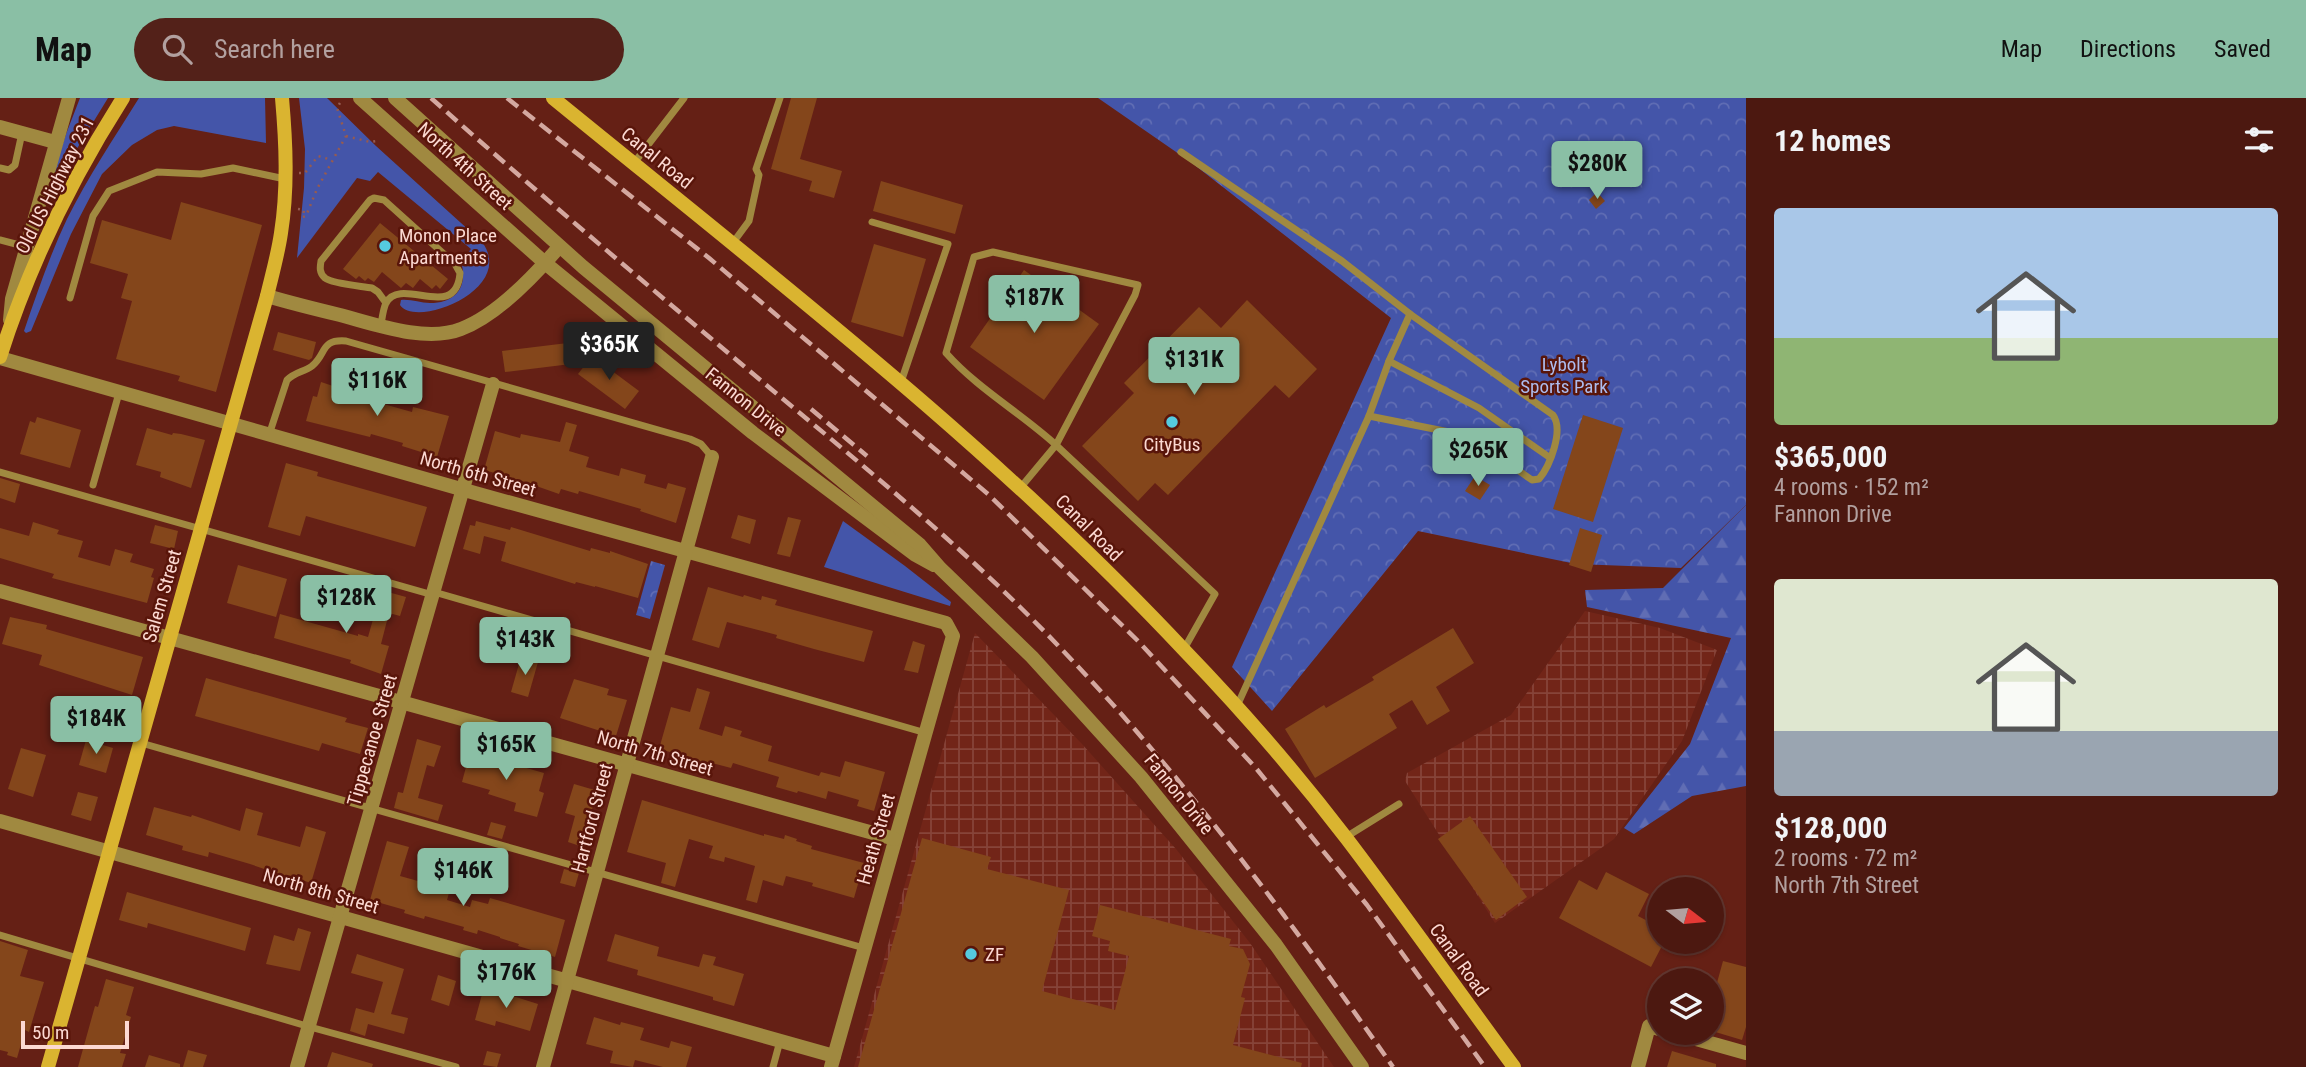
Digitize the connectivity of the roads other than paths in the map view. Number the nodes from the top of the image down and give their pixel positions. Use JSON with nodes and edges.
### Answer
{"nodes":[{"id":1,"x":69,"y":98,"type":"edge"},
{"id":2,"x":123,"y":98,"type":"edge"},
{"id":3,"x":282,"y":98,"type":"edge"},
{"id":4,"x":360,"y":98,"type":"edge"},
{"id":5,"x":395,"y":98,"type":"edge"},
{"id":6,"x":553,"y":98,"type":"edge"},
{"id":7,"x":684,"y":98,"type":"edge"},
{"id":8,"x":780,"y":98,"type":"edge"},
{"id":9,"x":0,"y":127,"type":"edge"},
{"id":10,"x":22,"y":133,"type":"junction"},
{"id":11,"x":55,"y":142,"type":"junction"},
{"id":12,"x":1181,"y":152,"type":"dead end"},
{"id":13,"x":634,"y":164,"type":"junction"},
{"id":14,"x":0,"y":168,"type":"edge"},
{"id":15,"x":293,"y":176,"type":"junction"},
{"id":16,"x":873,"y":222,"type":"dead end"},
{"id":17,"x":0,"y":240,"type":"edge"},
{"id":18,"x":732,"y":244,"type":"junction"},
{"id":19,"x":27,"y":247,"type":"junction"},
{"id":20,"x":559,"y":247,"type":"junction"},
{"id":21,"x":545,"y":264,"type":"junction"},
{"id":22,"x":267,"y":296,"type":"junction"},
{"id":23,"x":70,"y":298,"type":"dead end"},
{"id":24,"x":386,"y":303,"type":"junction"},
{"id":25,"x":1410,"y":314,"type":"junction"},
{"id":26,"x":381,"y":325,"type":"junction"},
{"id":27,"x":8,"y":331,"type":"junction"},
{"id":28,"x":0,"y":358,"type":"edge"},
{"id":29,"x":1389,"y":361,"type":"junction"},
{"id":30,"x":901,"y":382,"type":"junction"},
{"id":31,"x":493,"y":384,"type":"junction"},
{"id":32,"x":119,"y":393,"type":"junction"},
{"id":33,"x":1369,"y":416,"type":"junction"},
{"id":34,"x":231,"y":425,"type":"junction"},
{"id":35,"x":269,"y":435,"type":"junction"},
{"id":36,"x":1056,"y":445,"type":"junction"},
{"id":37,"x":712,"y":457,"type":"joint"},
{"id":38,"x":1549,"y":457,"type":"junction"},
{"id":39,"x":0,"y":472,"type":"edge"},
{"id":40,"x":93,"y":485,"type":"dead end"},
{"id":41,"x":1021,"y":487,"type":"junction"},
{"id":42,"x":463,"y":490,"type":"junction"},
{"id":43,"x":200,"y":529,"type":"junction"},
{"id":44,"x":686,"y":552,"type":"junction"},
{"id":45,"x":940,"y":568,"type":"junction"},
{"id":46,"x":0,"y":591,"type":"edge"},
{"id":47,"x":434,"y":594,"type":"junction"},
{"id":48,"x":946,"y":623,"type":"joint"},
{"id":49,"x":170,"y":639,"type":"junction"},
{"id":50,"x":1184,"y":649,"type":"junction"},
{"id":51,"x":657,"y":657,"type":"junction"},
{"id":52,"x":402,"y":703,"type":"junction"},
{"id":53,"x":1237,"y":707,"type":"junction"},
{"id":54,"x":926,"y":733,"type":"junction"},
{"id":55,"x":141,"y":743,"type":"junction"},
{"id":56,"x":627,"y":765,"type":"junction"},
{"id":57,"x":1399,"y":804,"type":"dead end"},
{"id":58,"x":372,"y":809,"type":"junction"},
{"id":59,"x":0,"y":821,"type":"edge"},
{"id":60,"x":1346,"y":837,"type":"junction"},
{"id":61,"x":895,"y":839,"type":"junction"},
{"id":62,"x":109,"y":852,"type":"junction"},
{"id":63,"x":597,"y":873,"type":"junction"},
{"id":64,"x":342,"y":916,"type":"junction"},
{"id":65,"x":0,"y":935,"type":"edge"},
{"id":66,"x":865,"y":948,"type":"junction"},
{"id":67,"x":79,"y":958,"type":"junction"},
{"id":68,"x":567,"y":981,"type":"junction"},
{"id":69,"x":310,"y":1027,"type":"junction"},
{"id":70,"x":780,"y":1040,"type":"junction"},
{"id":71,"x":1647,"y":1045,"type":"edge"},
{"id":72,"x":1717,"y":1045,"type":"edge"},
{"id":73,"x":1746,"y":1053,"type":"edge"},
{"id":74,"x":832,"y":1061,"type":"edge"},
{"id":75,"x":48,"y":1067,"type":"edge"},
{"id":76,"x":298,"y":1067,"type":"edge"},
{"id":77,"x":456,"y":1067,"type":"edge"},
{"id":78,"x":543,"y":1067,"type":"edge"},
{"id":79,"x":773,"y":1067,"type":"edge"},
{"id":80,"x":1362,"y":1067,"type":"edge"},
{"id":81,"x":1514,"y":1067,"type":"edge"},
{"id":82,"x":1638,"y":1067,"type":"edge"}],
"edges":[{"from":1,"to":11,"type":"street"},
{"from":2,"to":27,"type":"main road","name":"Old US Highway 231"},
{"from":3,"to":15,"type":"main road","name":"Salem Street"},
{"from":4,"to":21,"type":"street","name":"North 4th Street"},
{"from":5,"to":20,"type":"street","name":"Fannon Drive"},
{"from":6,"to":13,"type":"main road","name":"Canal Road"},
{"from":7,"to":13,"type":"lane"},
{"from":8,"to":18,"type":"lane"},
{"from":9,"to":10,"type":"street"},
{"from":10,"to":11,"type":"street"},
{"from":10,"to":14,"type":"lane"},
{"from":11,"to":19,"type":"street"},
{"from":12,"to":25,"type":"lane"},
{"from":13,"to":18,"type":"main road","name":"Canal Road"},
{"from":15,"to":22,"type":"main road","name":"Salem Street"},
{"from":15,"to":23,"type":"lane"},
{"from":16,"to":30,"type":"lane"},
{"from":17,"to":19,"type":"lane"},
{"from":18,"to":30,"type":"main road","name":"Canal Road"},
{"from":19,"to":27,"type":"street"},
{"from":20,"to":21,"type":"street"},
{"from":20,"to":45,"type":"street","name":"Fannon Drive"},
{"from":21,"to":26,"type":"street"},
{"from":21,"to":45,"type":"street","name":"Fannon Drive"},
{"from":22,"to":26,"type":"street"},
{"from":22,"to":34,"type":"main road","name":"Salem Street"},
{"from":24,"to":24,"type":"lane"},
{"from":24,"to":26,"type":"lane"},
{"from":25,"to":29,"type":"lane"},
{"from":25,"to":38,"type":"lane"},
{"from":27,"to":28,"type":"main road","name":"Old US Highway 231"},
{"from":28,"to":32,"type":"street","name":"North 6th Street"},
{"from":29,"to":33,"type":"lane"},
{"from":29,"to":38,"type":"lane"},
{"from":30,"to":41,"type":"main road","name":"Canal Road"},
{"from":31,"to":35,"type":"lane"},
{"from":31,"to":37,"type":"lane"},
{"from":31,"to":42,"type":"street","name":"Tippecanoe Street"},
{"from":32,"to":34,"type":"street","name":"North 6th Street"},
{"from":32,"to":40,"type":"lane"},
{"from":33,"to":38,"type":"lane"},
{"from":33,"to":53,"type":"lane"},
{"from":34,"to":35,"type":"street","name":"North 6th Street"},
{"from":34,"to":43,"type":"main road","name":"Salem Street"},
{"from":35,"to":42,"type":"street","name":"North 6th Street"},
{"from":36,"to":36,"type":"lane"},
{"from":36,"to":41,"type":"lane"},
{"from":36,"to":50,"type":"lane"},
{"from":37,"to":44,"type":"street","name":"Hartford Street"},
{"from":39,"to":43,"type":"lane"},
{"from":41,"to":50,"type":"main road","name":"Canal Road"},
{"from":42,"to":44,"type":"street","name":"North 6th Street"},
{"from":42,"to":47,"type":"street","name":"Tippecanoe Street"},
{"from":43,"to":47,"type":"lane"},
{"from":43,"to":49,"type":"main road","name":"Salem Street"},
{"from":44,"to":48,"type":"street","name":"North 6th Street"},
{"from":44,"to":51,"type":"street","name":"Hartford Street"},
{"from":45,"to":80,"type":"street","name":"Fannon Drive"},
{"from":46,"to":49,"type":"street","name":"North 7th Street"},
{"from":47,"to":51,"type":"lane"},
{"from":47,"to":52,"type":"street","name":"Tippecanoe Street"},
{"from":48,"to":54,"type":"street","name":"Heath Street"},
{"from":49,"to":52,"type":"street","name":"North 7th Street"},
{"from":49,"to":55,"type":"main road","name":"Salem Street"},
{"from":50,"to":53,"type":"main road","name":"Canal Road"},
{"from":51,"to":54,"type":"lane"},
{"from":51,"to":56,"type":"street","name":"Hartford Street"},
{"from":52,"to":56,"type":"street","name":"North 7th Street"},
{"from":52,"to":58,"type":"street","name":"Tippecanoe Street"},
{"from":53,"to":60,"type":"main road","name":"Canal Road"},
{"from":54,"to":61,"type":"street","name":"Heath Street"},
{"from":55,"to":58,"type":"lane"},
{"from":55,"to":62,"type":"main road","name":"Salem Street"},
{"from":56,"to":61,"type":"street","name":"North 7th Street"},
{"from":56,"to":63,"type":"street","name":"Hartford Street"},
{"from":57,"to":60,"type":"lane"},
{"from":58,"to":63,"type":"lane"},
{"from":58,"to":64,"type":"street","name":"Tippecanoe Street"},
{"from":59,"to":62,"type":"street","name":"North 8th Street"},
{"from":60,"to":81,"type":"main road","name":"Canal Road"},
{"from":61,"to":66,"type":"street","name":"Heath Street"},
{"from":62,"to":64,"type":"street","name":"North 8th Street"},
{"from":62,"to":67,"type":"main road","name":"Salem Street"},
{"from":63,"to":66,"type":"lane"},
{"from":63,"to":68,"type":"street","name":"Hartford Street"},
{"from":64,"to":68,"type":"street","name":"North 8th Street"},
{"from":64,"to":69,"type":"street","name":"Tippecanoe Street"},
{"from":65,"to":67,"type":"lane"},
{"from":66,"to":74,"type":"street","name":"Heath Street"},
{"from":67,"to":69,"type":"lane"},
{"from":67,"to":75,"type":"main road","name":"Salem Street"},
{"from":68,"to":70,"type":"street","name":"North 8th Street"},
{"from":68,"to":78,"type":"street","name":"Hartford Street"},
{"from":69,"to":76,"type":"street","name":"Tippecanoe Street"},
{"from":69,"to":77,"type":"lane"},
{"from":70,"to":74,"type":"street","name":"North 8th Street"},
{"from":70,"to":79,"type":"lane"},
{"from":71,"to":82,"type":"street"},
{"from":72,"to":73,"type":"street"}]}
